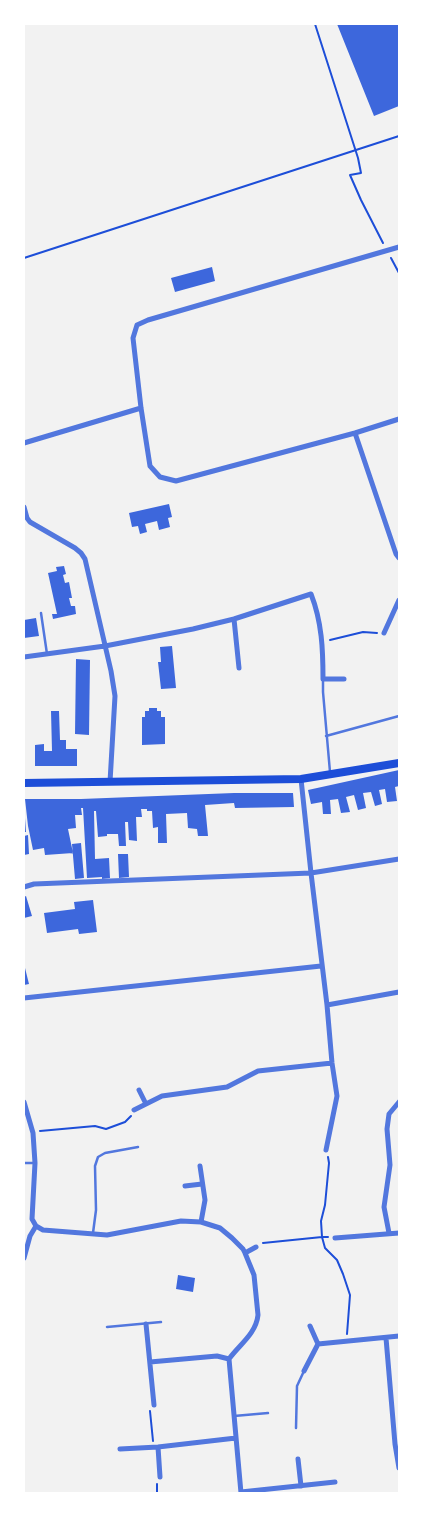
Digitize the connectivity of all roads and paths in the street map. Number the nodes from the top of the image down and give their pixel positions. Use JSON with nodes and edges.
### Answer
{"nodes":[{"id":1,"x":315,"y":24,"type":"edge"},
{"id":2,"x":399,"y":136,"type":"edge"},
{"id":3,"x":356,"y":151,"type":"junction"},
{"id":4,"x":399,"y":247,"type":"edge"},
{"id":5,"x":387,"y":250,"type":"junction"},
{"id":6,"x":24,"y":258,"type":"edge"},
{"id":7,"x":399,"y":273,"type":"edge"},
{"id":8,"x":141,"y":408,"type":"junction"},
{"id":9,"x":399,"y":419,"type":"edge"},
{"id":10,"x":355,"y":433,"type":"junction"},
{"id":11,"x":24,"y":443,"type":"edge"},
{"id":12,"x":24,"y":507,"type":"edge"},
{"id":13,"x":399,"y":558,"type":"edge"},
{"id":14,"x":399,"y":600,"type":"edge"},
{"id":15,"x":41,"y":613,"type":"dead end"},
{"id":16,"x":234,"y":619,"type":"junction"},
{"id":17,"x":384,"y":633,"type":"joint"},
{"id":18,"x":323,"y":642,"type":"junction"},
{"id":19,"x":105,"y":646,"type":"junction"},
{"id":20,"x":47,"y":655,"type":"junction"},
{"id":21,"x":24,"y":657,"type":"edge"},
{"id":22,"x":239,"y":668,"type":"dead end"},
{"id":23,"x":323,"y":679,"type":"junction"},
{"id":24,"x":344,"y":679,"type":"dead end"},
{"id":25,"x":399,"y":716,"type":"edge"},
{"id":26,"x":326,"y":736,"type":"junction"},
{"id":27,"x":399,"y":763,"type":"edge"},
{"id":28,"x":330,"y":775,"type":"junction"},
{"id":29,"x":301,"y":779,"type":"junction"},
{"id":30,"x":110,"y":782,"type":"junction"},
{"id":31,"x":24,"y":783,"type":"edge"},
{"id":32,"x":399,"y":859,"type":"edge"},
{"id":33,"x":310,"y":873,"type":"junction"},
{"id":34,"x":24,"y":887,"type":"edge"},
{"id":35,"x":321,"y":966,"type":"junction"},
{"id":36,"x":399,"y":992,"type":"edge"},
{"id":37,"x":24,"y":998,"type":"edge"},
{"id":38,"x":327,"y":1005,"type":"junction"},
{"id":39,"x":332,"y":1063,"type":"junction"},
{"id":40,"x":138,"y":1090,"type":"dead end"},
{"id":41,"x":24,"y":1102,"type":"edge"},
{"id":42,"x":399,"y":1102,"type":"edge"},
{"id":43,"x":146,"y":1104,"type":"junction"},
{"id":44,"x":134,"y":1110,"type":"joint"},
{"id":45,"x":33,"y":1132,"type":"junction"},
{"id":46,"x":138,"y":1147,"type":"dead end"},
{"id":47,"x":326,"y":1150,"type":"dead end"},
{"id":48,"x":24,"y":1163,"type":"edge"},
{"id":49,"x":35,"y":1163,"type":"junction"},
{"id":50,"x":200,"y":1166,"type":"dead end"},
{"id":51,"x":202,"y":1184,"type":"junction"},
{"id":52,"x":185,"y":1186,"type":"dead end"},
{"id":53,"x":202,"y":1222,"type":"junction"},
{"id":54,"x":36,"y":1226,"type":"junction"},
{"id":55,"x":399,"y":1233,"type":"edge"},
{"id":56,"x":93,"y":1234,"type":"junction"},
{"id":57,"x":389,"y":1234,"type":"junction"},
{"id":58,"x":335,"y":1238,"type":"joint"},
{"id":59,"x":262,"y":1243,"type":"dead end"},
{"id":60,"x":256,"y":1247,"type":"dead end"},
{"id":61,"x":245,"y":1253,"type":"junction"},
{"id":62,"x":24,"y":1258,"type":"edge"},
{"id":63,"x":160,"y":1322,"type":"dead end"},
{"id":64,"x":146,"y":1324,"type":"junction"},
{"id":65,"x":310,"y":1326,"type":"dead end"},
{"id":66,"x":107,"y":1328,"type":"dead end"},
{"id":67,"x":399,"y":1336,"type":"edge"},
{"id":68,"x":386,"y":1338,"type":"junction"},
{"id":69,"x":318,"y":1344,"type":"junction"},
{"id":70,"x":229,"y":1359,"type":"junction"},
{"id":71,"x":150,"y":1362,"type":"junction"},
{"id":72,"x":304,"y":1371,"type":"joint"},
{"id":73,"x":154,"y":1405,"type":"joint"},
{"id":74,"x":268,"y":1413,"type":"dead end"},
{"id":75,"x":234,"y":1416,"type":"junction"},
{"id":76,"x":296,"y":1428,"type":"dead end"},
{"id":77,"x":236,"y":1438,"type":"junction"},
{"id":78,"x":158,"y":1447,"type":"junction"},
{"id":79,"x":120,"y":1449,"type":"dead end"},
{"id":80,"x":298,"y":1459,"type":"dead end"},
{"id":81,"x":399,"y":1468,"type":"edge"},
{"id":82,"x":160,"y":1477,"type":"dead end"},
{"id":83,"x":335,"y":1482,"type":"dead end"},
{"id":84,"x":301,"y":1486,"type":"junction"},
{"id":85,"x":241,"y":1492,"type":"edge"}],
"edges":[{"from":1,"to":3,"type":"path"},
{"from":2,"to":3,"type":"path"},
{"from":3,"to":5,"type":"path"},
{"from":3,"to":6,"type":"path"},
{"from":4,"to":5,"type":"street"},
{"from":5,"to":7,"type":"path"},
{"from":5,"to":8,"type":"street"},
{"from":8,"to":10,"type":"street"},
{"from":8,"to":11,"type":"street"},
{"from":9,"to":10,"type":"street"},
{"from":10,"to":13,"type":"street"},
{"from":12,"to":19,"type":"street"},
{"from":14,"to":17,"type":"street"},
{"from":15,"to":20,"type":"lane"},
{"from":16,"to":18,"type":"street"},
{"from":16,"to":19,"type":"street"},
{"from":16,"to":22,"type":"street"},
{"from":17,"to":18,"type":"path"},
{"from":18,"to":23,"type":"street"},
{"from":19,"to":20,"type":"street"},
{"from":19,"to":30,"type":"street"},
{"from":20,"to":21,"type":"street"},
{"from":23,"to":24,"type":"street"},
{"from":23,"to":26,"type":"lane"},
{"from":25,"to":26,"type":"lane"},
{"from":26,"to":28,"type":"lane"},
{"from":27,"to":28,"type":"main road"},
{"from":28,"to":29,"type":"main road"},
{"from":29,"to":30,"type":"main road"},
{"from":29,"to":33,"type":"street"},
{"from":30,"to":31,"type":"main road"},
{"from":32,"to":33,"type":"street"},
{"from":33,"to":34,"type":"street"},
{"from":33,"to":35,"type":"street"},
{"from":35,"to":37,"type":"street"},
{"from":35,"to":38,"type":"street"},
{"from":36,"to":38,"type":"street"},
{"from":38,"to":39,"type":"street"},
{"from":39,"to":43,"type":"street"},
{"from":39,"to":47,"type":"street"},
{"from":40,"to":43,"type":"street"},
{"from":41,"to":45,"type":"street"},
{"from":42,"to":57,"type":"street"},
{"from":43,"to":44,"type":"street"},
{"from":44,"to":45,"type":"path"},
{"from":45,"to":49,"type":"street"},
{"from":46,"to":56,"type":"lane"},
{"from":48,"to":49,"type":"lane"},
{"from":49,"to":54,"type":"street"},
{"from":50,"to":51,"type":"street"},
{"from":51,"to":52,"type":"street"},
{"from":51,"to":53,"type":"street"},
{"from":53,"to":56,"type":"street"},
{"from":53,"to":61,"type":"street"},
{"from":54,"to":56,"type":"street"},
{"from":54,"to":62,"type":"street"},
{"from":55,"to":57,"type":"street"},
{"from":57,"to":58,"type":"street"},
{"from":58,"to":59,"type":"path"},
{"from":60,"to":61,"type":"street"},
{"from":61,"to":70,"type":"street"},
{"from":63,"to":64,"type":"lane"},
{"from":64,"to":66,"type":"lane"},
{"from":64,"to":71,"type":"street"},
{"from":65,"to":69,"type":"street"},
{"from":67,"to":68,"type":"street"},
{"from":68,"to":69,"type":"street"},
{"from":68,"to":81,"type":"street"},
{"from":69,"to":72,"type":"street"},
{"from":70,"to":71,"type":"street"},
{"from":70,"to":75,"type":"street"},
{"from":71,"to":73,"type":"street"},
{"from":72,"to":76,"type":"lane"},
{"from":73,"to":78,"type":"path"},
{"from":74,"to":75,"type":"lane"},
{"from":75,"to":77,"type":"street"},
{"from":77,"to":78,"type":"street"},
{"from":77,"to":85,"type":"street"},
{"from":78,"to":79,"type":"street"},
{"from":78,"to":82,"type":"street"},
{"from":80,"to":84,"type":"street"},
{"from":83,"to":84,"type":"street"},
{"from":84,"to":85,"type":"street"}]}
